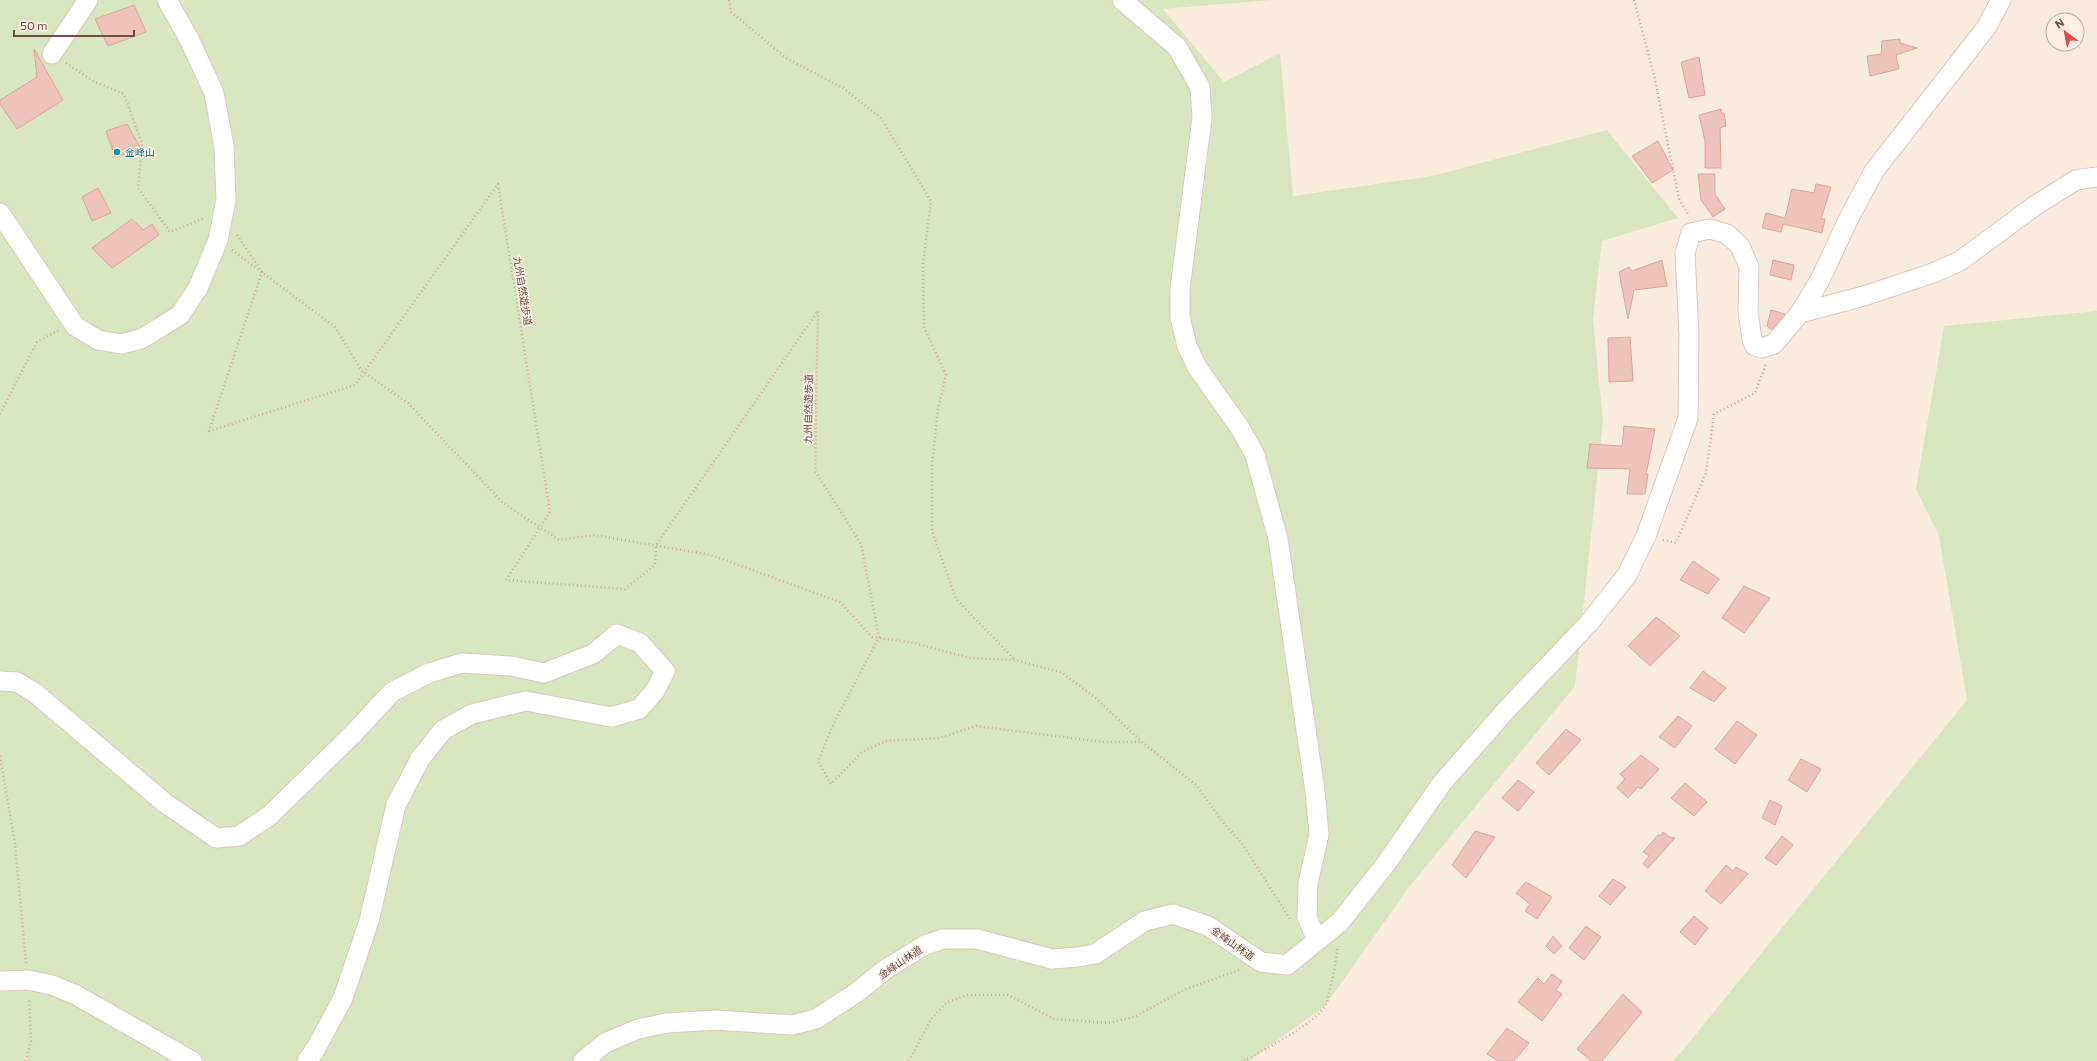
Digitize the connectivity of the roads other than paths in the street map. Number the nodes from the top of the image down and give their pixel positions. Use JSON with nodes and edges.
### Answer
{"nodes":[{"id":1,"x":88,"y":0,"type":"edge"},
{"id":2,"x":167,"y":0,"type":"edge"},
{"id":3,"x":1122,"y":0,"type":"edge"},
{"id":4,"x":2000,"y":1,"type":"edge"},
{"id":5,"x":52,"y":54,"type":"road end"},
{"id":6,"x":2097,"y":177,"type":"edge"},
{"id":7,"x":0,"y":213,"type":"edge"},
{"id":8,"x":1800,"y":313,"type":"junction"},
{"id":9,"x":0,"y":681,"type":"edge"},
{"id":10,"x":1317,"y":940,"type":"junction"},
{"id":11,"x":0,"y":981,"type":"edge"},
{"id":12,"x":192,"y":1061,"type":"edge"},
{"id":13,"x":307,"y":1061,"type":"edge"},
{"id":14,"x":583,"y":1061,"type":"edge"}],
"edges":[{"from":1,"to":5,"type":"street"},
{"from":2,"to":7,"type":"street"},
{"from":3,"to":10,"type":"street"},
{"from":4,"to":8,"type":"street"},
{"from":6,"to":8,"type":"street"},
{"from":8,"to":10,"type":"street"},
{"from":9,"to":13,"type":"street"},
{"from":10,"to":14,"type":"street","name":"金峰山林道"},
{"from":11,"to":12,"type":"street"}]}
